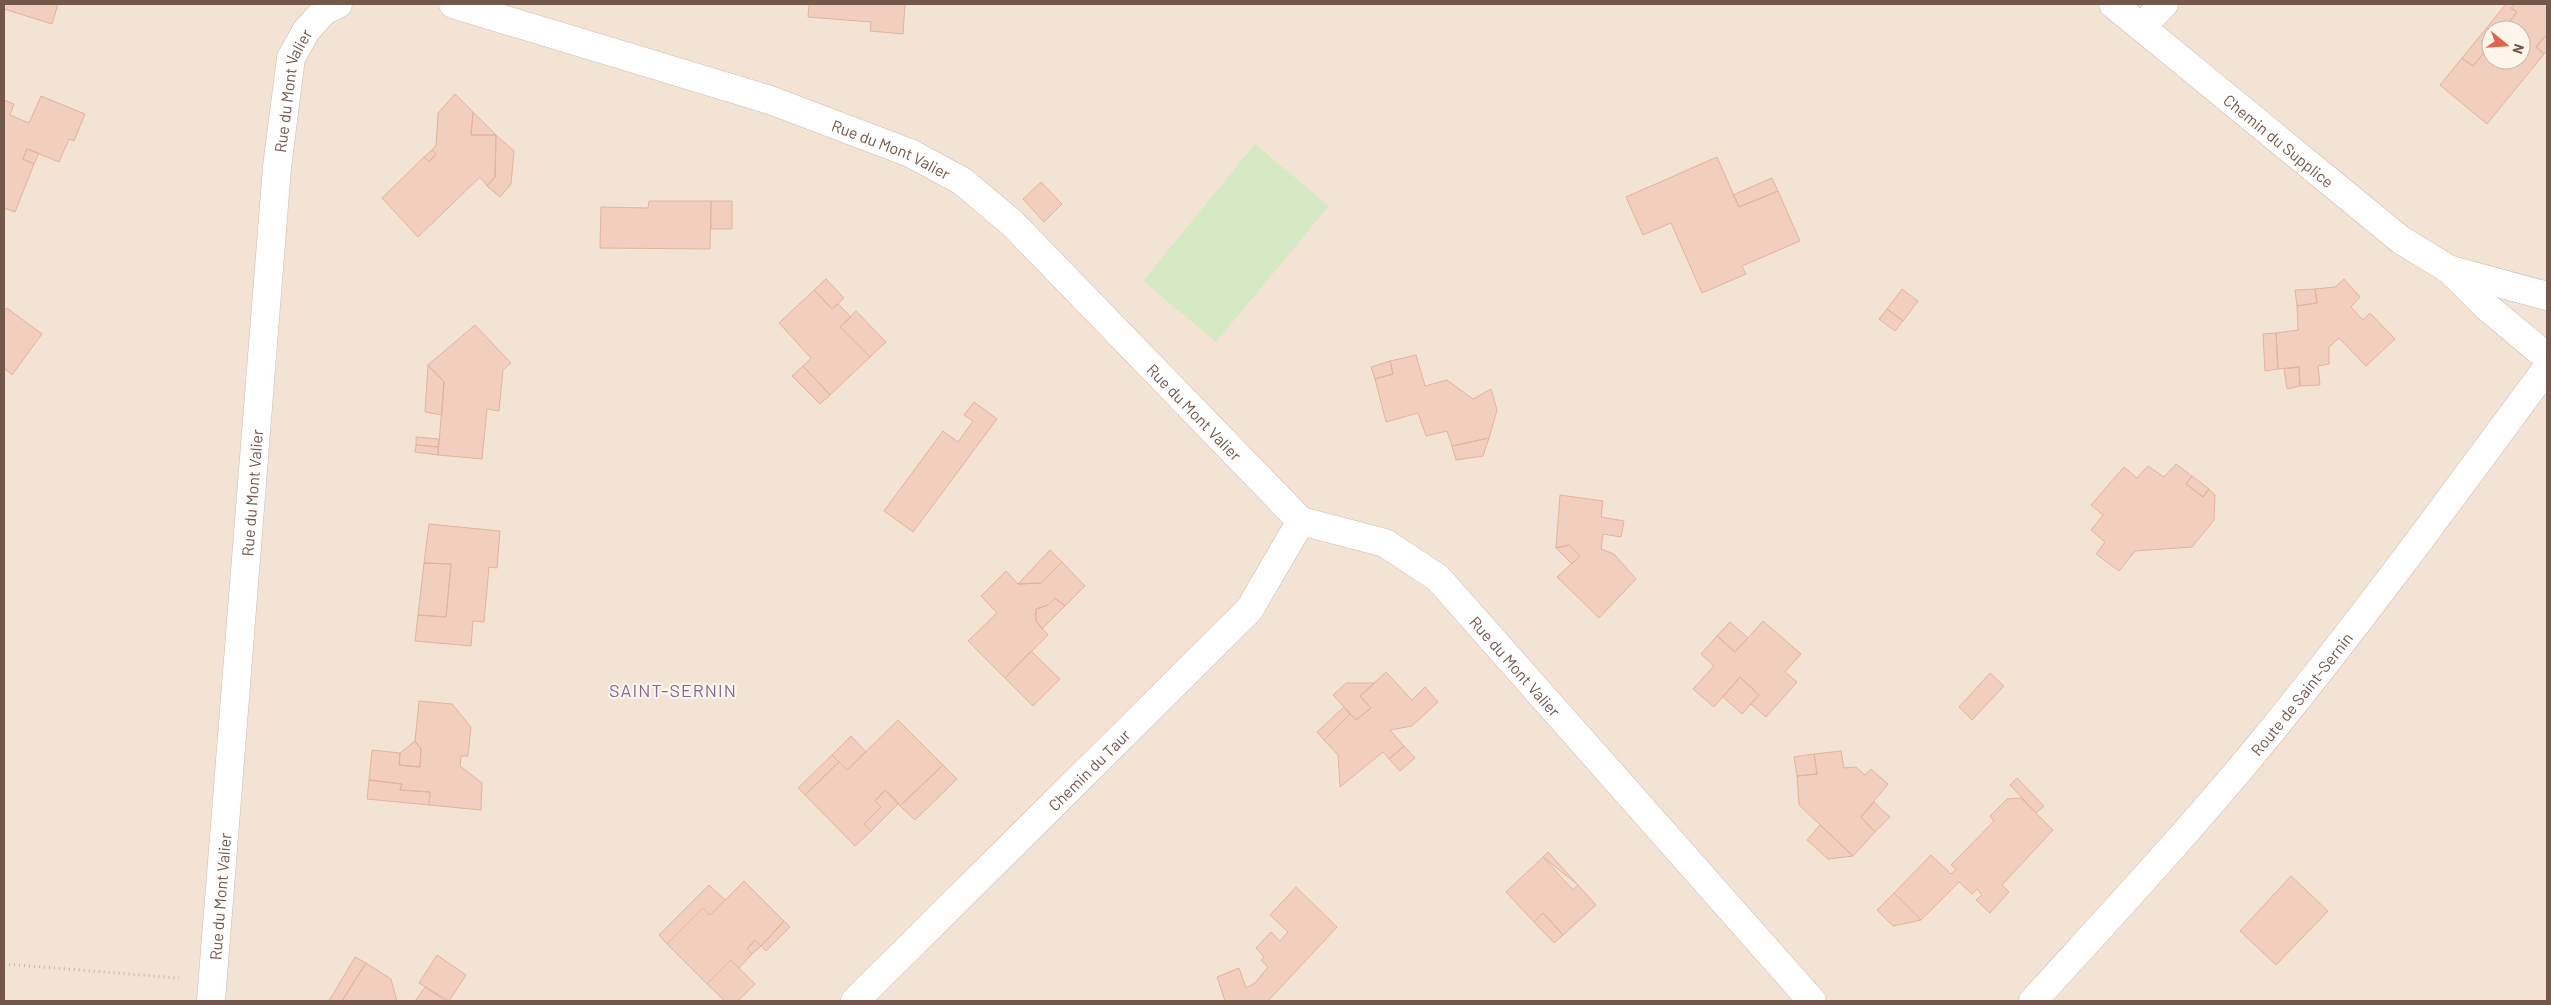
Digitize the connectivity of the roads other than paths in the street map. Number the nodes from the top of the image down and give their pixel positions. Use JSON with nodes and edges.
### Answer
{"nodes":[{"id":1,"x":453,"y":4,"type":"edge"},
{"id":2,"x":2113,"y":4,"type":"edge"},
{"id":3,"x":2164,"y":4,"type":"edge"},
{"id":4,"x":327,"y":6,"type":"edge"},
{"id":5,"x":2140,"y":27,"type":"junction"},
{"id":6,"x":2450,"y":270,"type":"junction"},
{"id":7,"x":2547,"y":296,"type":"edge"},
{"id":8,"x":2547,"y":357,"type":"edge"},
{"id":9,"x":2547,"y":368,"type":"edge"},
{"id":10,"x":1301,"y":521,"type":"junction"},
{"id":11,"x":211,"y":991,"type":"edge"},
{"id":12,"x":855,"y":1001,"type":"edge"},
{"id":13,"x":1812,"y":1001,"type":"edge"},
{"id":14,"x":2033,"y":1001,"type":"edge"}],
"edges":[{"from":1,"to":10,"type":"street","name":"Rue du Mont Valier"},
{"from":2,"to":5,"type":"street","name":"Chemin du Supplice"},
{"from":3,"to":5,"type":"street"},
{"from":4,"to":11,"type":"street","name":"Rue du Mont Valier"},
{"from":5,"to":6,"type":"street","name":"Chemin du Supplice"},
{"from":6,"to":7,"type":"street","name":"Chemin du Supplice"},
{"from":6,"to":8,"type":"street","name":"Chemin du Supplice"},
{"from":9,"to":14,"type":"street","name":"Route de Saint-Sernin"},
{"from":10,"to":12,"type":"street","name":"Chemin du Taur"},
{"from":10,"to":13,"type":"street","name":"Rue du Mont Valier"}]}
